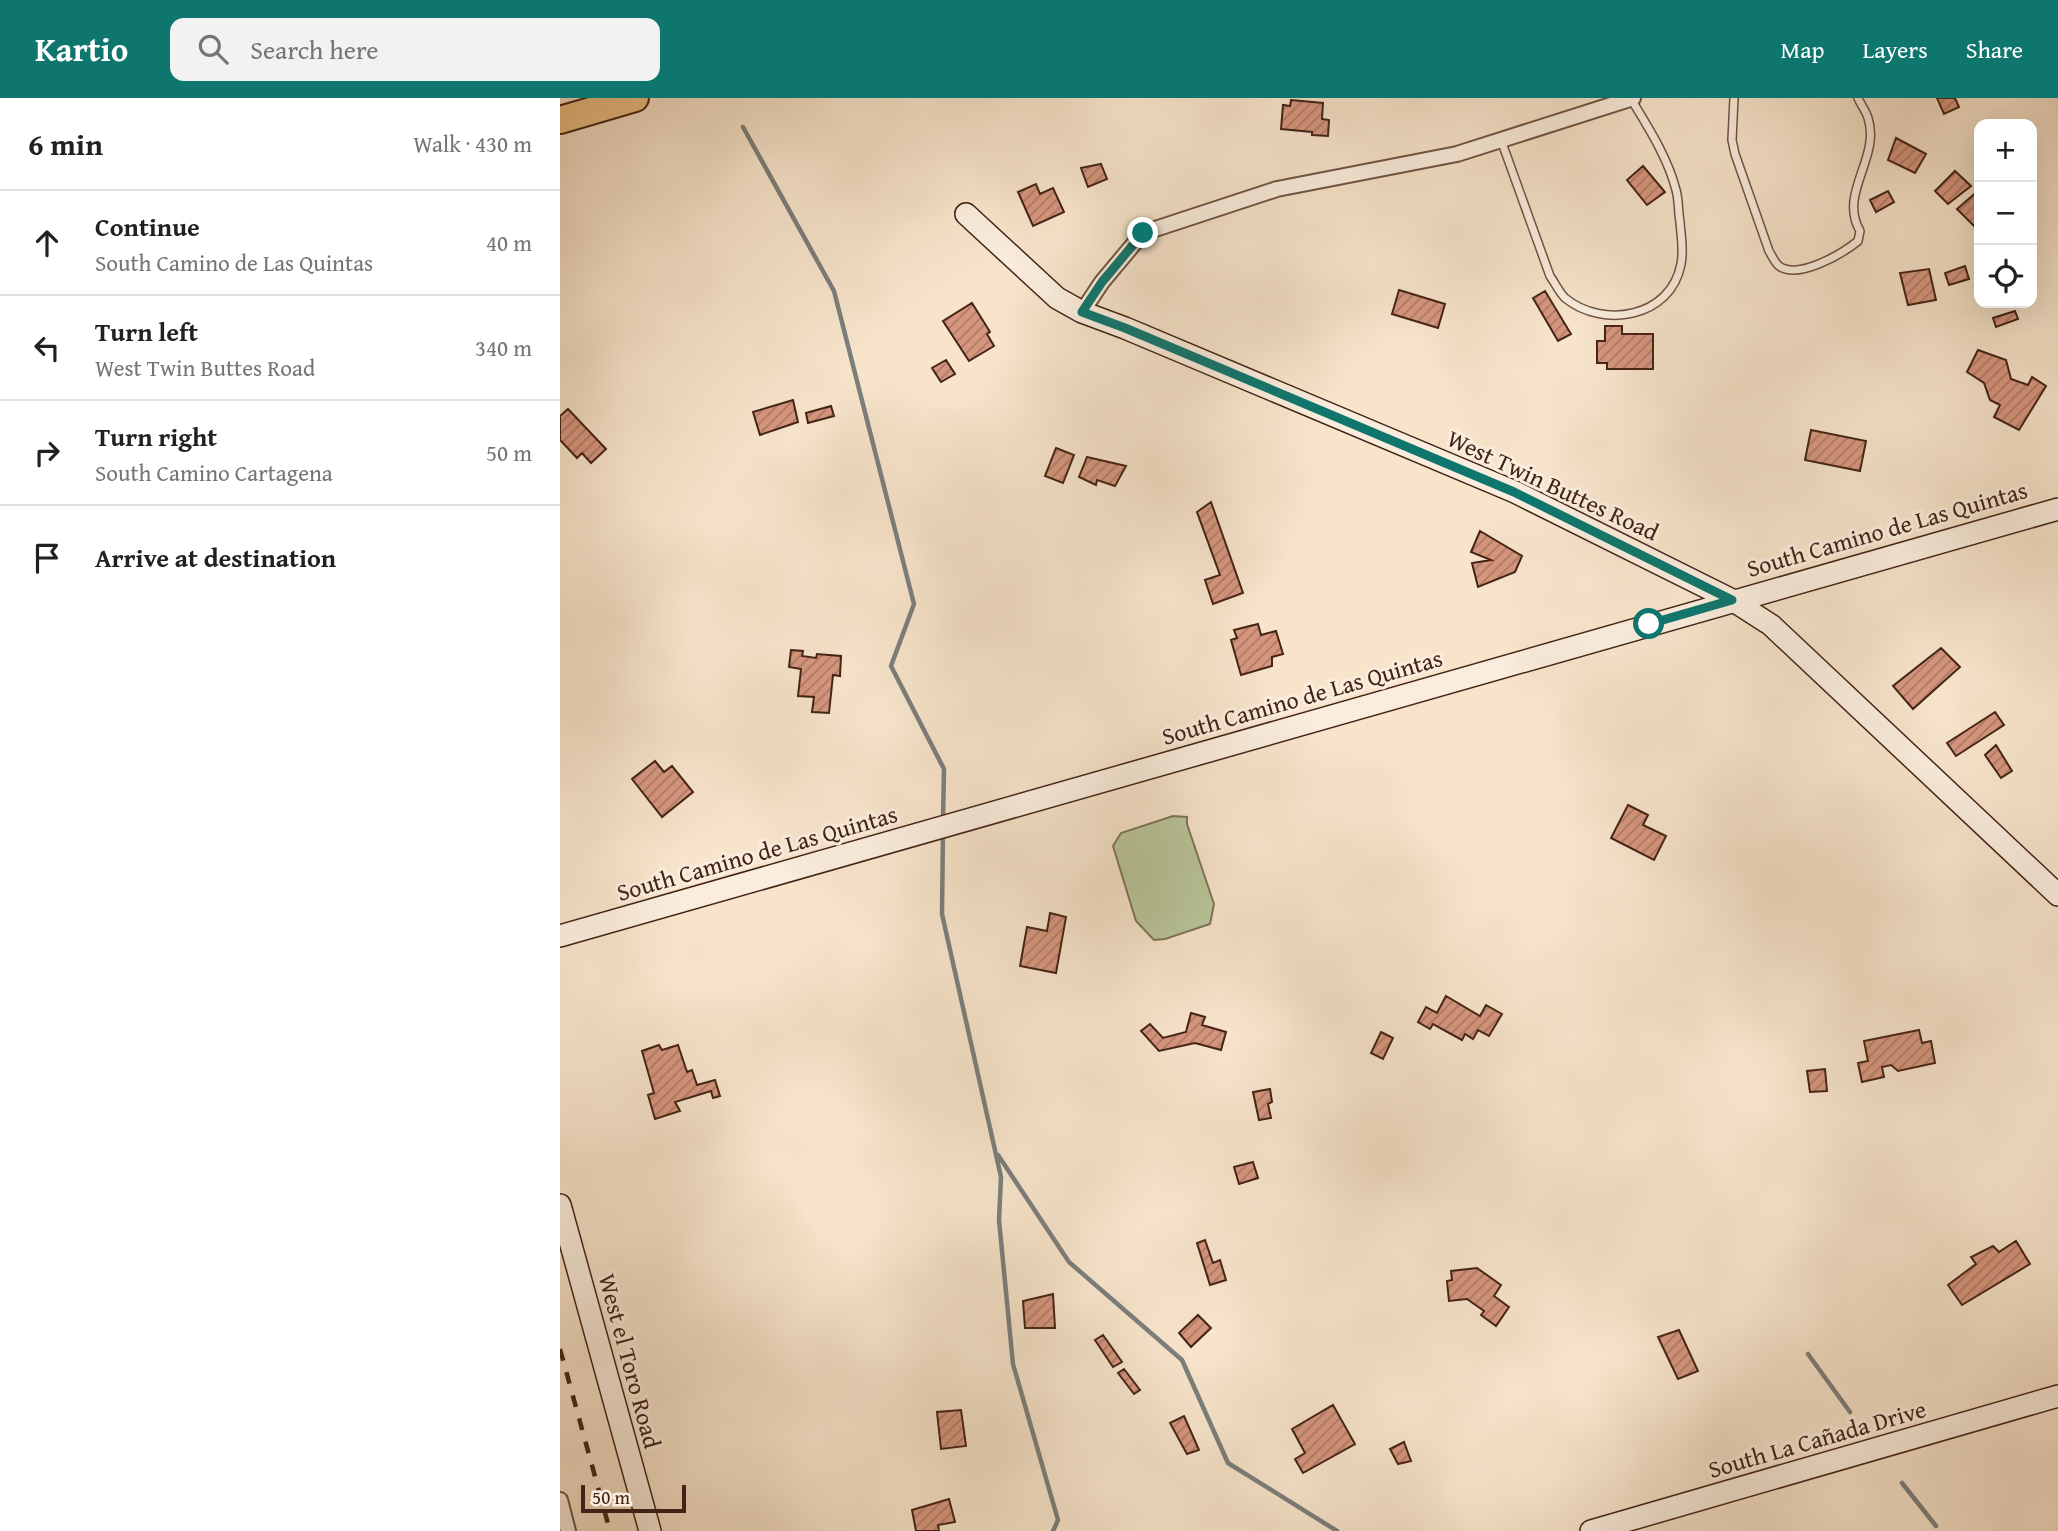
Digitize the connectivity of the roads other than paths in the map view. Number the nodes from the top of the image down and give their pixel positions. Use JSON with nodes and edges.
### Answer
{"nodes":[{"id":1,"x":635,"y":98,"type":"edge"},
{"id":2,"x":1632,"y":98,"type":"edge"},
{"id":3,"x":1734,"y":98,"type":"edge"},
{"id":4,"x":1858,"y":98,"type":"edge"},
{"id":5,"x":560,"y":120,"type":"edge"},
{"id":6,"x":1501,"y":140,"type":"junction"},
{"id":7,"x":966,"y":214,"type":"dead end"},
{"id":8,"x":1082,"y":312,"type":"junction"},
{"id":9,"x":2058,"y":509,"type":"edge"},
{"id":10,"x":1732,"y":600,"type":"junction"},
{"id":11,"x":2058,"y":895,"type":"edge"},
{"id":12,"x":560,"y":936,"type":"edge"},
{"id":13,"x":560,"y":1205,"type":"edge"},
{"id":14,"x":2058,"y":1396,"type":"edge"},
{"id":15,"x":560,"y":1500,"type":"edge"},
{"id":16,"x":568,"y":1531,"type":"edge"},
{"id":17,"x":650,"y":1531,"type":"edge"},
{"id":18,"x":1591,"y":1531,"type":"edge"}],
"edges":[{"from":1,"to":5,"type":"highway"},
{"from":2,"to":6,"type":"street"},
{"from":2,"to":6,"type":"lane"},
{"from":3,"to":4,"type":"lane"},
{"from":6,"to":8,"type":"street"},
{"from":7,"to":8,"type":"street","name":"West Twin Buttes Road"},
{"from":8,"to":10,"type":"street","name":"West Twin Buttes Road"},
{"from":9,"to":10,"type":"street","name":"South Camino de Las Quintas"},
{"from":10,"to":11,"type":"street","name":"West Twin Buttes Road"},
{"from":10,"to":12,"type":"street","name":"South Camino de Las Quintas"},
{"from":13,"to":17,"type":"street","name":"West el Toro Road"},
{"from":14,"to":18,"type":"street","name":"South La Cañada Drive"},
{"from":15,"to":16,"type":"street"}]}
